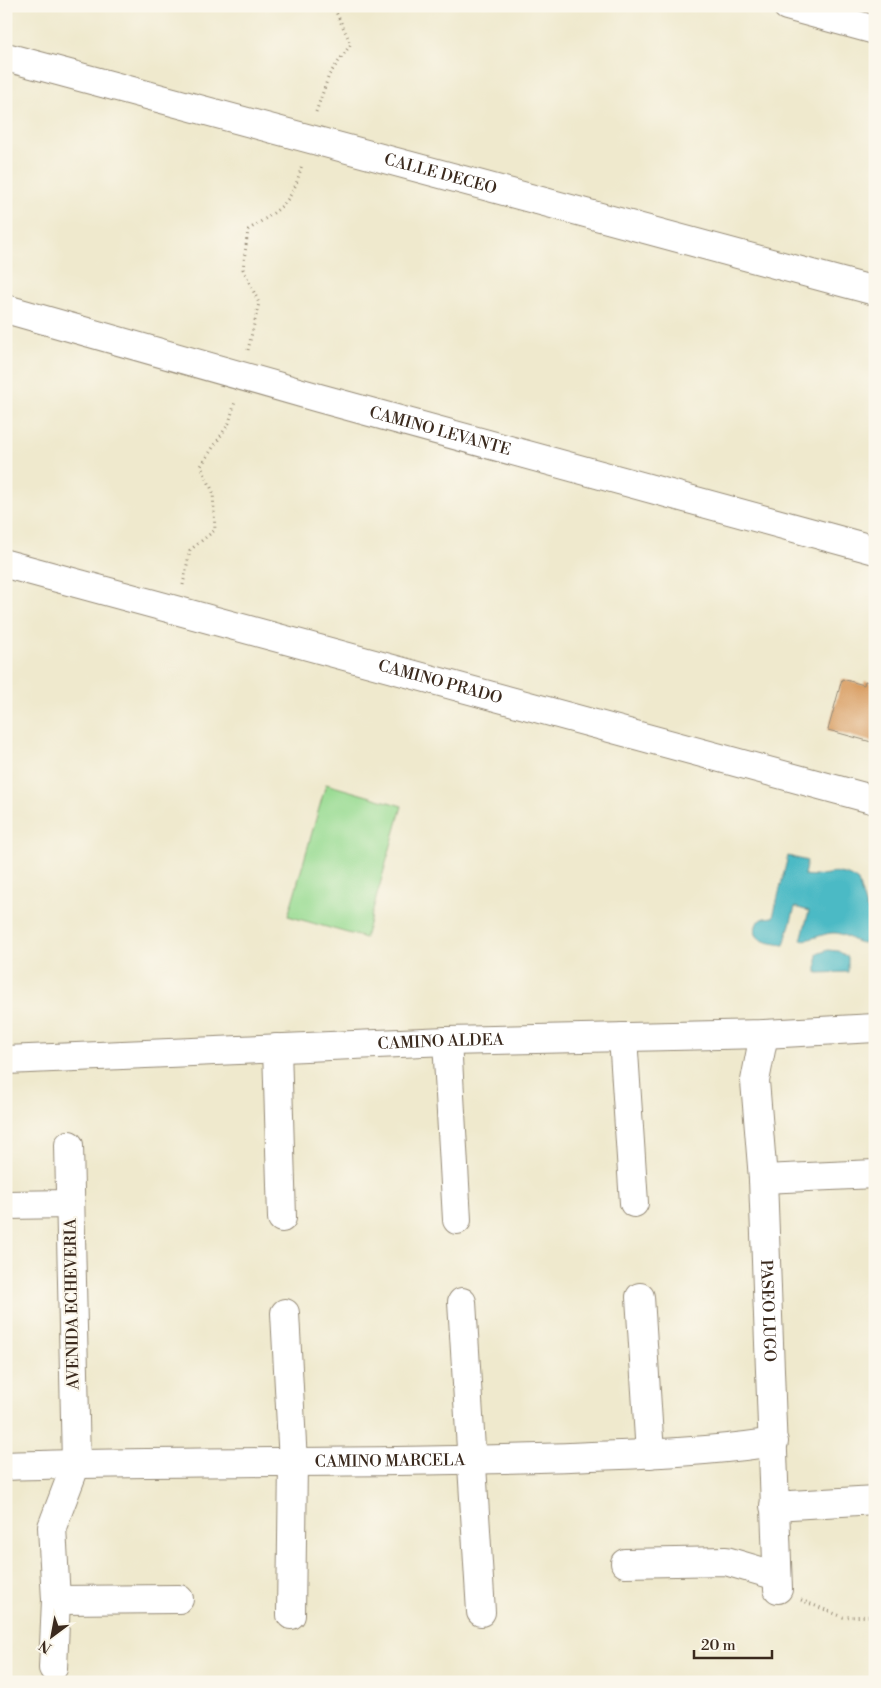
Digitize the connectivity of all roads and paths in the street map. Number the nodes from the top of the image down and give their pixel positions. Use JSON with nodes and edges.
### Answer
{"nodes":[{"id":1,"x":336,"y":6,"type":"edge"},
{"id":2,"x":787,"y":6,"type":"edge"},
{"id":3,"x":875,"y":30,"type":"edge"},
{"id":4,"x":6,"y":57,"type":"edge"},
{"id":5,"x":308,"y":137,"type":"junction"},
{"id":6,"x":875,"y":291,"type":"edge"},
{"id":7,"x":6,"y":309,"type":"edge"},
{"id":8,"x":242,"y":374,"type":"junction"},
{"id":9,"x":875,"y":550,"type":"edge"},
{"id":10,"x":6,"y":564,"type":"edge"},
{"id":11,"x":178,"y":610,"type":"junction"},
{"id":12,"x":875,"y":800,"type":"edge"},
{"id":13,"x":875,"y":1028,"type":"edge"},
{"id":14,"x":764,"y":1034,"type":"junction"},
{"id":15,"x":623,"y":1037,"type":"junction"},
{"id":16,"x":447,"y":1041,"type":"junction"},
{"id":17,"x":277,"y":1048,"type":"junction"},
{"id":18,"x":6,"y":1060,"type":"edge"},
{"id":19,"x":69,"y":1145,"type":"dead end"},
{"id":20,"x":875,"y":1174,"type":"edge"},
{"id":21,"x":763,"y":1179,"type":"junction"},
{"id":22,"x":634,"y":1203,"type":"dead end"},
{"id":23,"x":70,"y":1204,"type":"junction"},
{"id":24,"x":6,"y":1205,"type":"edge"},
{"id":25,"x":282,"y":1218,"type":"dead end"},
{"id":26,"x":457,"y":1220,"type":"dead end"},
{"id":27,"x":640,"y":1296,"type":"dead end"},
{"id":28,"x":462,"y":1302,"type":"dead end"},
{"id":29,"x":285,"y":1313,"type":"dead end"},
{"id":30,"x":774,"y":1442,"type":"junction"},
{"id":31,"x":650,"y":1454,"type":"junction"},
{"id":32,"x":471,"y":1460,"type":"junction"},
{"id":33,"x":293,"y":1463,"type":"junction"},
{"id":34,"x":76,"y":1464,"type":"junction"},
{"id":35,"x":6,"y":1466,"type":"edge"},
{"id":36,"x":875,"y":1500,"type":"edge"},
{"id":37,"x":774,"y":1506,"type":"junction"},
{"id":38,"x":625,"y":1563,"type":"dead end"},
{"id":39,"x":777,"y":1582,"type":"junction"},
{"id":40,"x":179,"y":1599,"type":"dead end"},
{"id":41,"x":56,"y":1600,"type":"junction"},
{"id":42,"x":481,"y":1612,"type":"dead end"},
{"id":43,"x":292,"y":1615,"type":"dead end"},
{"id":44,"x":875,"y":1616,"type":"edge"},
{"id":45,"x":53,"y":1668,"type":"dead end"}],
"edges":[{"from":1,"to":5,"type":"path"},
{"from":2,"to":3,"type":"street"},
{"from":4,"to":5,"type":"street","name":"CALLE DECEO"},
{"from":5,"to":6,"type":"street","name":"CALLE DECEO"},
{"from":5,"to":8,"type":"path"},
{"from":7,"to":8,"type":"street","name":"CAMINO LEVANTE"},
{"from":8,"to":9,"type":"street","name":"CAMINO LEVANTE"},
{"from":8,"to":11,"type":"path"},
{"from":10,"to":11,"type":"street","name":"CAMINO PRADO"},
{"from":11,"to":12,"type":"street","name":"CAMINO PRADO"},
{"from":13,"to":14,"type":"street","name":"CAMINO ALDEA"},
{"from":14,"to":15,"type":"street","name":"CAMINO ALDEA"},
{"from":14,"to":21,"type":"street","name":"PASEO LUGO"},
{"from":15,"to":16,"type":"street","name":"CAMINO ALDEA"},
{"from":15,"to":22,"type":"street"},
{"from":16,"to":17,"type":"street","name":"CAMINO ALDEA"},
{"from":16,"to":26,"type":"street"},
{"from":17,"to":18,"type":"street","name":"CAMINO ALDEA"},
{"from":17,"to":25,"type":"street"},
{"from":19,"to":23,"type":"street","name":"AVENIDA ECHEVERIA"},
{"from":20,"to":21,"type":"street"},
{"from":21,"to":30,"type":"street","name":"PASEO LUGO"},
{"from":23,"to":24,"type":"street"},
{"from":23,"to":34,"type":"street","name":"AVENIDA ECHEVERIA"},
{"from":27,"to":31,"type":"street"},
{"from":28,"to":32,"type":"street"},
{"from":29,"to":33,"type":"street"},
{"from":30,"to":31,"type":"street","name":"CAMINO MARCELA"},
{"from":30,"to":37,"type":"street","name":"PASEO LUGO"},
{"from":31,"to":32,"type":"street","name":"CAMINO MARCELA"},
{"from":32,"to":33,"type":"street","name":"CAMINO MARCELA"},
{"from":32,"to":42,"type":"street"},
{"from":33,"to":34,"type":"street","name":"CAMINO MARCELA"},
{"from":33,"to":43,"type":"street"},
{"from":34,"to":35,"type":"street","name":"CAMINO MARCELA"},
{"from":34,"to":41,"type":"street"},
{"from":36,"to":37,"type":"street"},
{"from":37,"to":39,"type":"street","name":"PASEO LUGO"},
{"from":38,"to":39,"type":"street"},
{"from":39,"to":44,"type":"path"},
{"from":40,"to":41,"type":"street"},
{"from":41,"to":45,"type":"street"}]}
